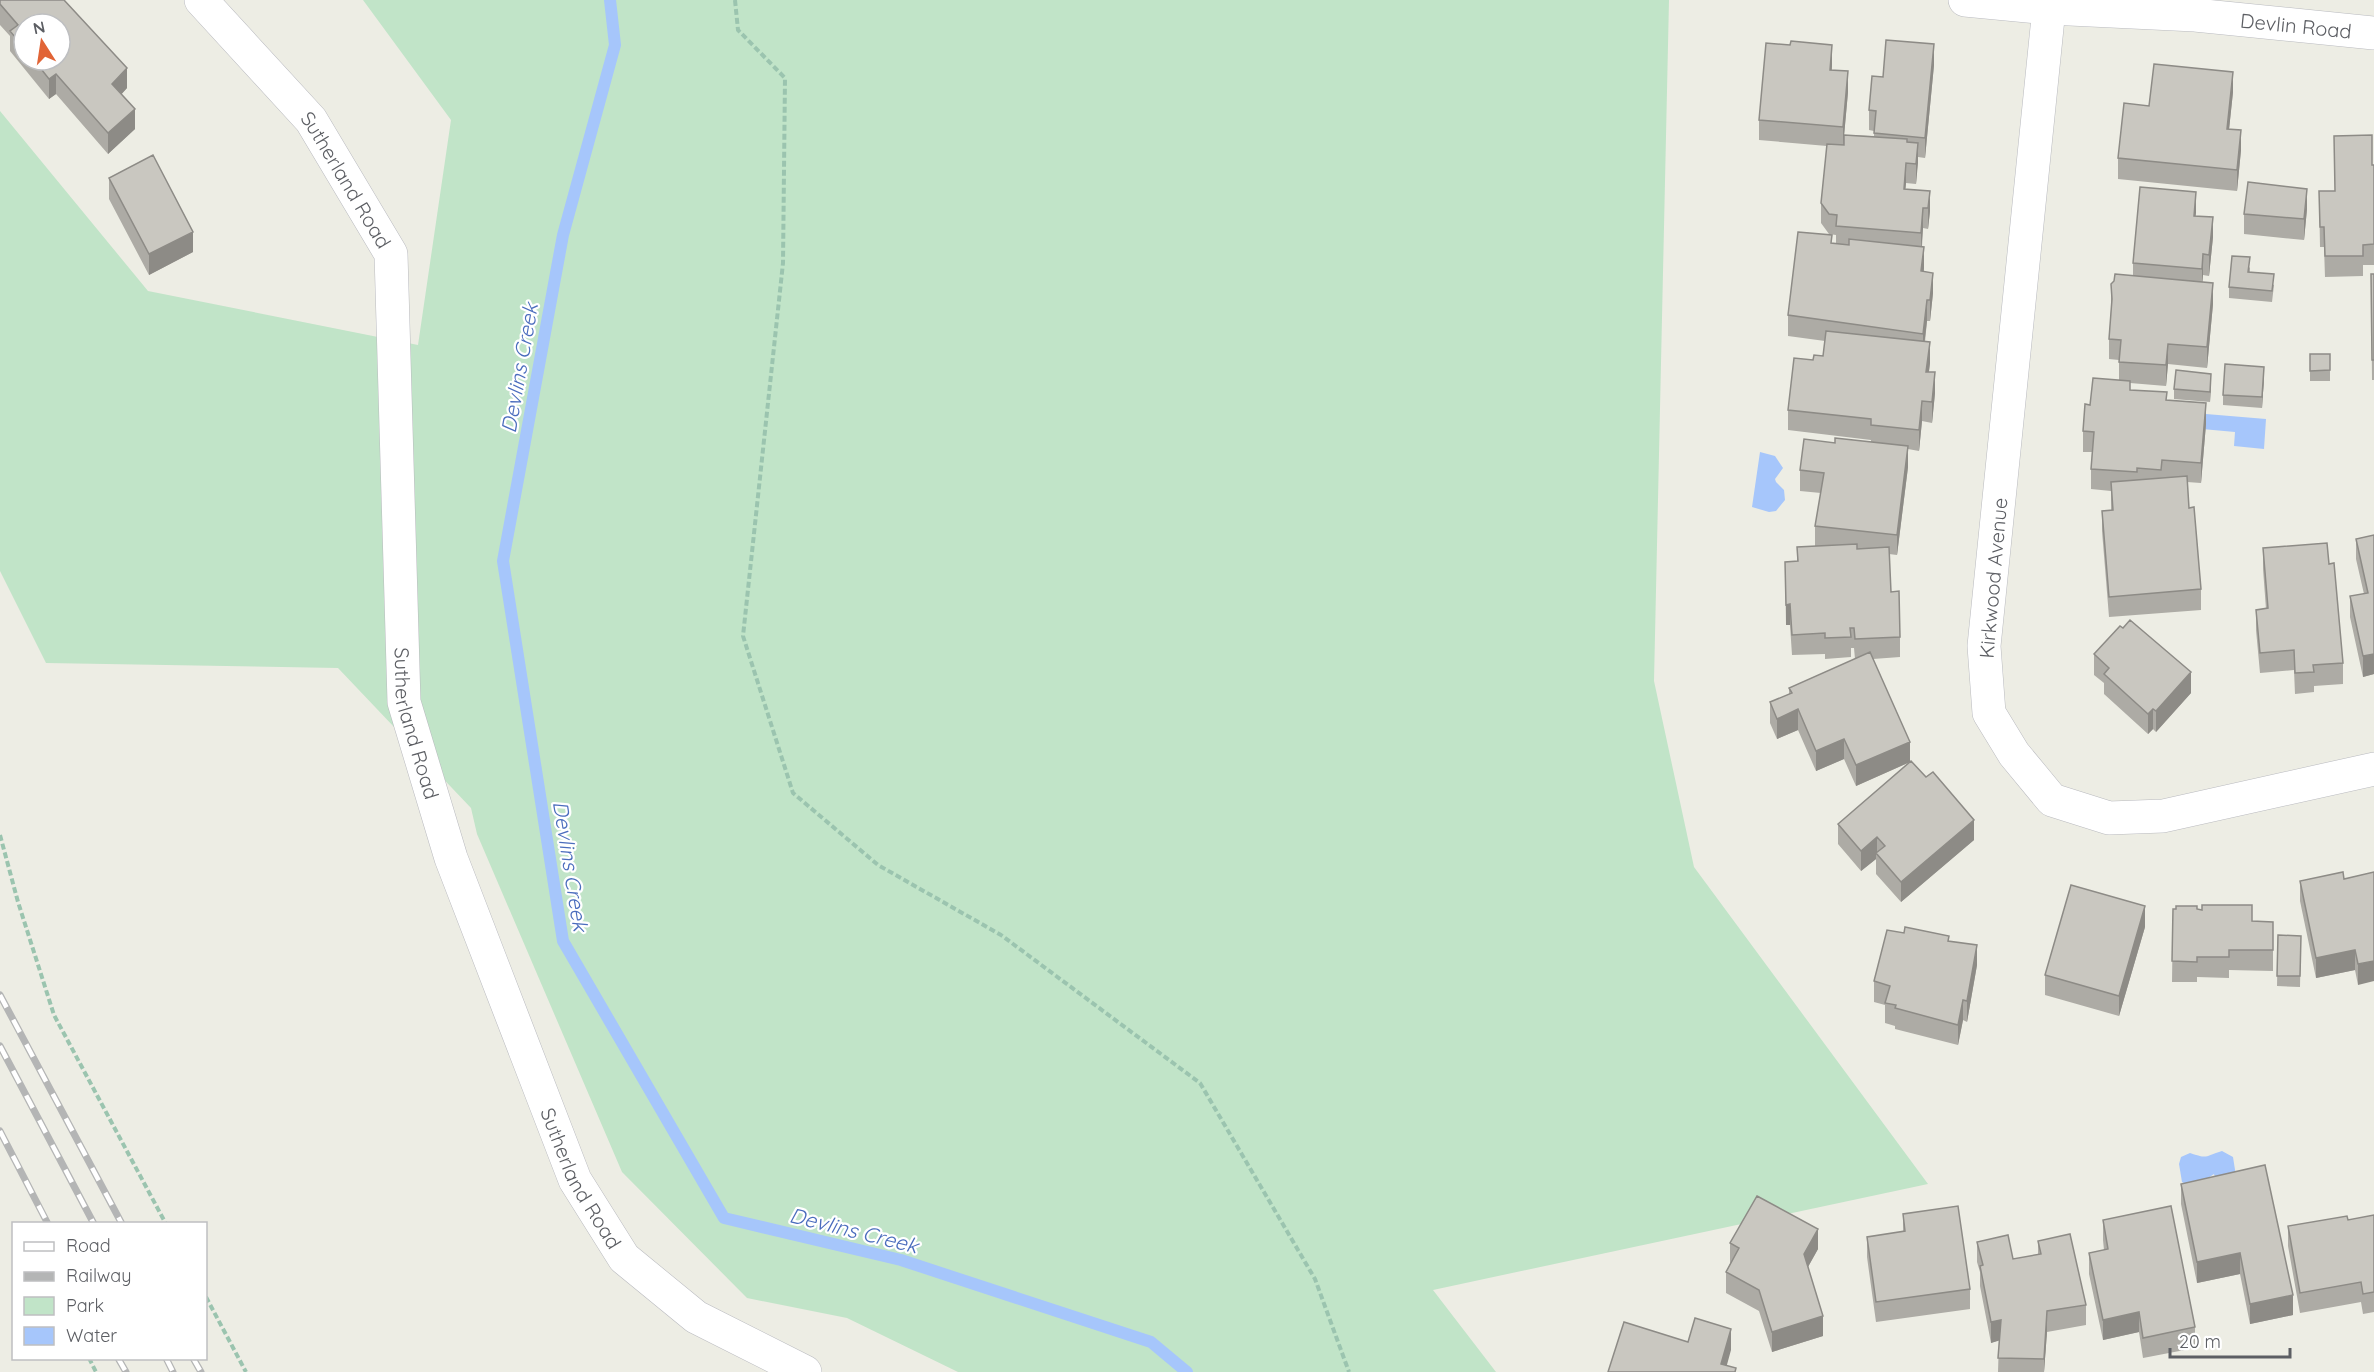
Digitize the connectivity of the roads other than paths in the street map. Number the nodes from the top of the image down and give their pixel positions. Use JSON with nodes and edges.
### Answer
{"nodes":[{"id":1,"x":201,"y":0,"type":"edge"},
{"id":2,"x":1965,"y":0,"type":"edge"},
{"id":3,"x":2049,"y":8,"type":"junction"},
{"id":4,"x":2199,"y":8,"type":"edge"},
{"id":5,"x":2374,"y":33,"type":"edge"},
{"id":6,"x":2374,"y":769,"type":"edge"},
{"id":7,"x":805,"y":1372,"type":"edge"}],
"edges":[{"from":1,"to":7,"type":"street","name":"Sutherland Road"},
{"from":2,"to":3,"type":"street","name":"Devlin Road"},
{"from":3,"to":4,"type":"street","name":"Devlin Road"},
{"from":3,"to":6,"type":"street","name":"Kirkwood Avenue"},
{"from":4,"to":5,"type":"street","name":"Devlin Road"}]}
